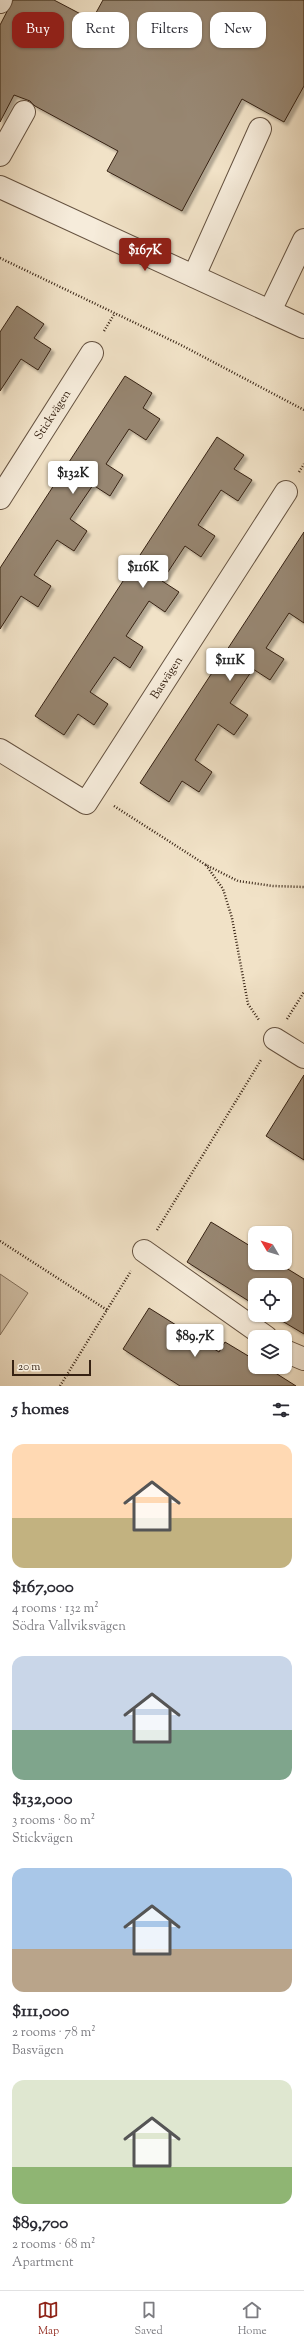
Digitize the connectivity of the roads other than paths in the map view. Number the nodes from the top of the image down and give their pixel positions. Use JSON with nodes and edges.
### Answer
{"nodes":[{"id":1,"x":24,"y":112,"type":"dead end"},
{"id":2,"x":260,"y":129,"type":"dead end"},
{"id":3,"x":0,"y":155,"type":"edge"},
{"id":4,"x":0,"y":187,"type":"edge"},
{"id":5,"x":304,"y":240,"type":"edge"},
{"id":6,"x":194,"y":276,"type":"junction"},
{"id":7,"x":270,"y":311,"type":"junction"},
{"id":8,"x":304,"y":327,"type":"edge"},
{"id":9,"x":92,"y":353,"type":"dead end"},
{"id":10,"x":286,"y":492,"type":"dead end"},
{"id":11,"x":0,"y":498,"type":"edge"},
{"id":12,"x":0,"y":750,"type":"edge"},
{"id":13,"x":275,"y":1039,"type":"road end"},
{"id":14,"x":304,"y":1057,"type":"edge"},
{"id":15,"x":144,"y":1251,"type":"road end"},
{"id":16,"x":256,"y":1330,"type":"edge"},
{"id":17,"x":292,"y":1354,"type":"edge"},
{"id":18,"x":304,"y":1359,"type":"edge"}],
"edges":[{"from":1,"to":3,"type":"street"},
{"from":2,"to":6,"type":"street"},
{"from":4,"to":6,"type":"street"},
{"from":5,"to":7,"type":"street"},
{"from":6,"to":7,"type":"street"},
{"from":7,"to":8,"type":"street"},
{"from":9,"to":11,"type":"street","name":"Stickvägen"},
{"from":10,"to":12,"type":"street","name":"Basvägen"},
{"from":13,"to":14,"type":"street"},
{"from":15,"to":16,"type":"street"},
{"from":17,"to":18,"type":"street"}]}
